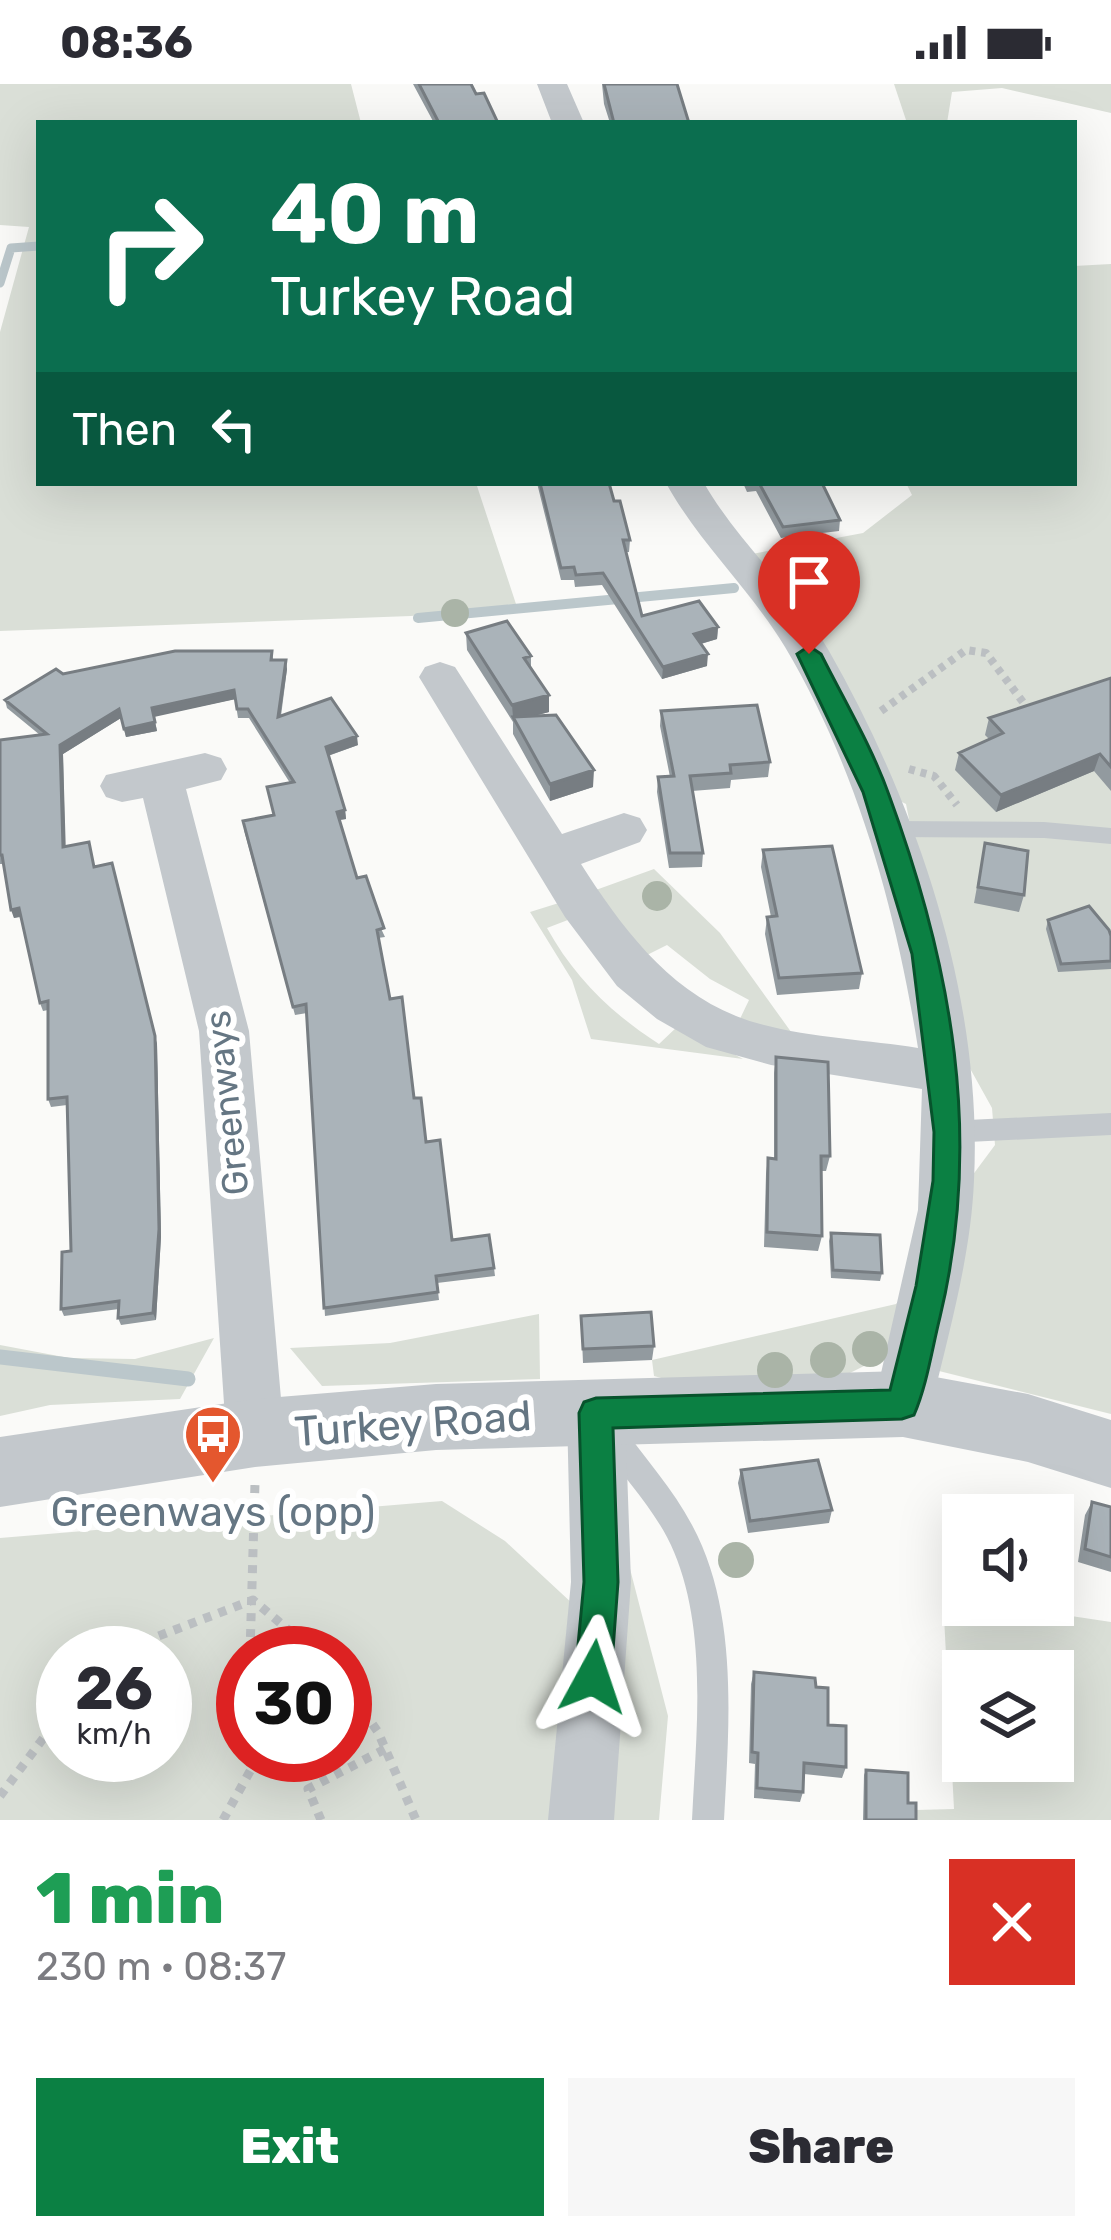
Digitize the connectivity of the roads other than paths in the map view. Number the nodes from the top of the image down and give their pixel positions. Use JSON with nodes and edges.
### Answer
{"nodes":[{"id":1,"x":552,"y":84,"type":"edge"},
{"id":2,"x":567,"y":120,"type":"edge"},
{"id":3,"x":686,"y":486,"type":"edge"},
{"id":4,"x":440,"y":677,"type":"dead end"},
{"id":5,"x":163,"y":778,"type":"dead end"},
{"id":6,"x":890,"y":829,"type":"junction"},
{"id":7,"x":624,"y":830,"type":"dead end"},
{"id":8,"x":1111,"y":836,"type":"edge"},
{"id":9,"x":552,"y":856,"type":"junction"},
{"id":10,"x":943,"y":1072,"type":"junction"},
{"id":11,"x":1111,"y":1124,"type":"edge"},
{"id":12,"x":948,"y":1132,"type":"junction"},
{"id":13,"x":902,"y":1404,"type":"junction"},
{"id":14,"x":596,"y":1413,"type":"junction"},
{"id":15,"x":256,"y":1433,"type":"junction"},
{"id":16,"x":1111,"y":1454,"type":"edge"},
{"id":17,"x":0,"y":1472,"type":"edge"},
{"id":18,"x":581,"y":1820,"type":"edge"},
{"id":19,"x":708,"y":1820,"type":"edge"}],
"edges":[{"from":1,"to":2,"type":"street"},
{"from":3,"to":6,"type":"street"},
{"from":4,"to":9,"type":"street"},
{"from":5,"to":15,"type":"street","name":"Greenways"},
{"from":6,"to":8,"type":"lane"},
{"from":6,"to":10,"type":"street"},
{"from":7,"to":9,"type":"street"},
{"from":9,"to":10,"type":"street"},
{"from":10,"to":12,"type":"street"},
{"from":11,"to":12,"type":"lane"},
{"from":12,"to":13,"type":"street"},
{"from":13,"to":14,"type":"street","name":"Turkey Road"},
{"from":13,"to":16,"type":"street","name":"Turkey Road"},
{"from":14,"to":15,"type":"street","name":"Turkey Road"},
{"from":14,"to":18,"type":"street"},
{"from":14,"to":19,"type":"lane"},
{"from":15,"to":17,"type":"street","name":"Turkey Road"}]}
